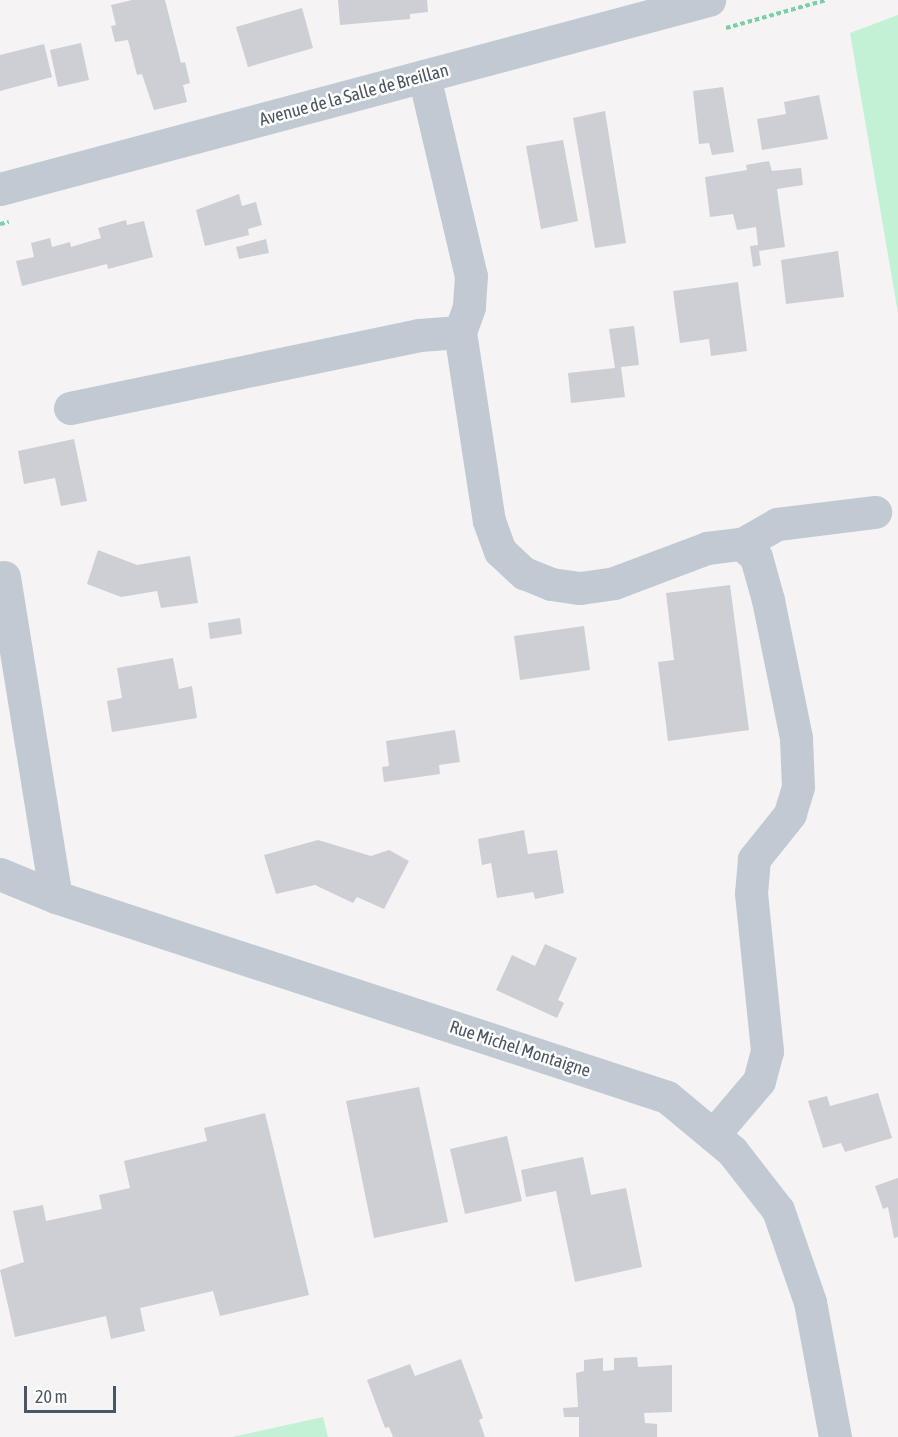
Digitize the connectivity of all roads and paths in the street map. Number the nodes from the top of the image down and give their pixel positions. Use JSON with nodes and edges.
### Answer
{"nodes":[{"id":1,"x":709,"y":0,"type":"edge"},
{"id":2,"x":424,"y":76,"type":"junction"},
{"id":3,"x":0,"y":189,"type":"edge"},
{"id":4,"x":460,"y":332,"type":"junction"},
{"id":5,"x":70,"y":408,"type":"dead end"},
{"id":6,"x":875,"y":512,"type":"dead end"},
{"id":7,"x":742,"y":544,"type":"junction"},
{"id":8,"x":4,"y":577,"type":"dead end"},
{"id":9,"x":0,"y":874,"type":"edge"},
{"id":10,"x":56,"y":897,"type":"junction"},
{"id":11,"x":713,"y":1135,"type":"junction"},
{"id":12,"x":835,"y":1437,"type":"edge"}],
"edges":[{"from":1,"to":2,"type":"street","name":"Avenue de la Salle de Breillan"},
{"from":2,"to":3,"type":"street","name":"Avenue de la Salle de Breillan"},
{"from":2,"to":4,"type":"street"},
{"from":4,"to":5,"type":"street"},
{"from":4,"to":7,"type":"street"},
{"from":6,"to":7,"type":"street"},
{"from":7,"to":11,"type":"street"},
{"from":8,"to":10,"type":"street"},
{"from":9,"to":10,"type":"street","name":"Rue Michel Montaigne"},
{"from":10,"to":11,"type":"street","name":"Rue Michel Montaigne"},
{"from":11,"to":12,"type":"street","name":"Rue Michel Montaigne"}]}
